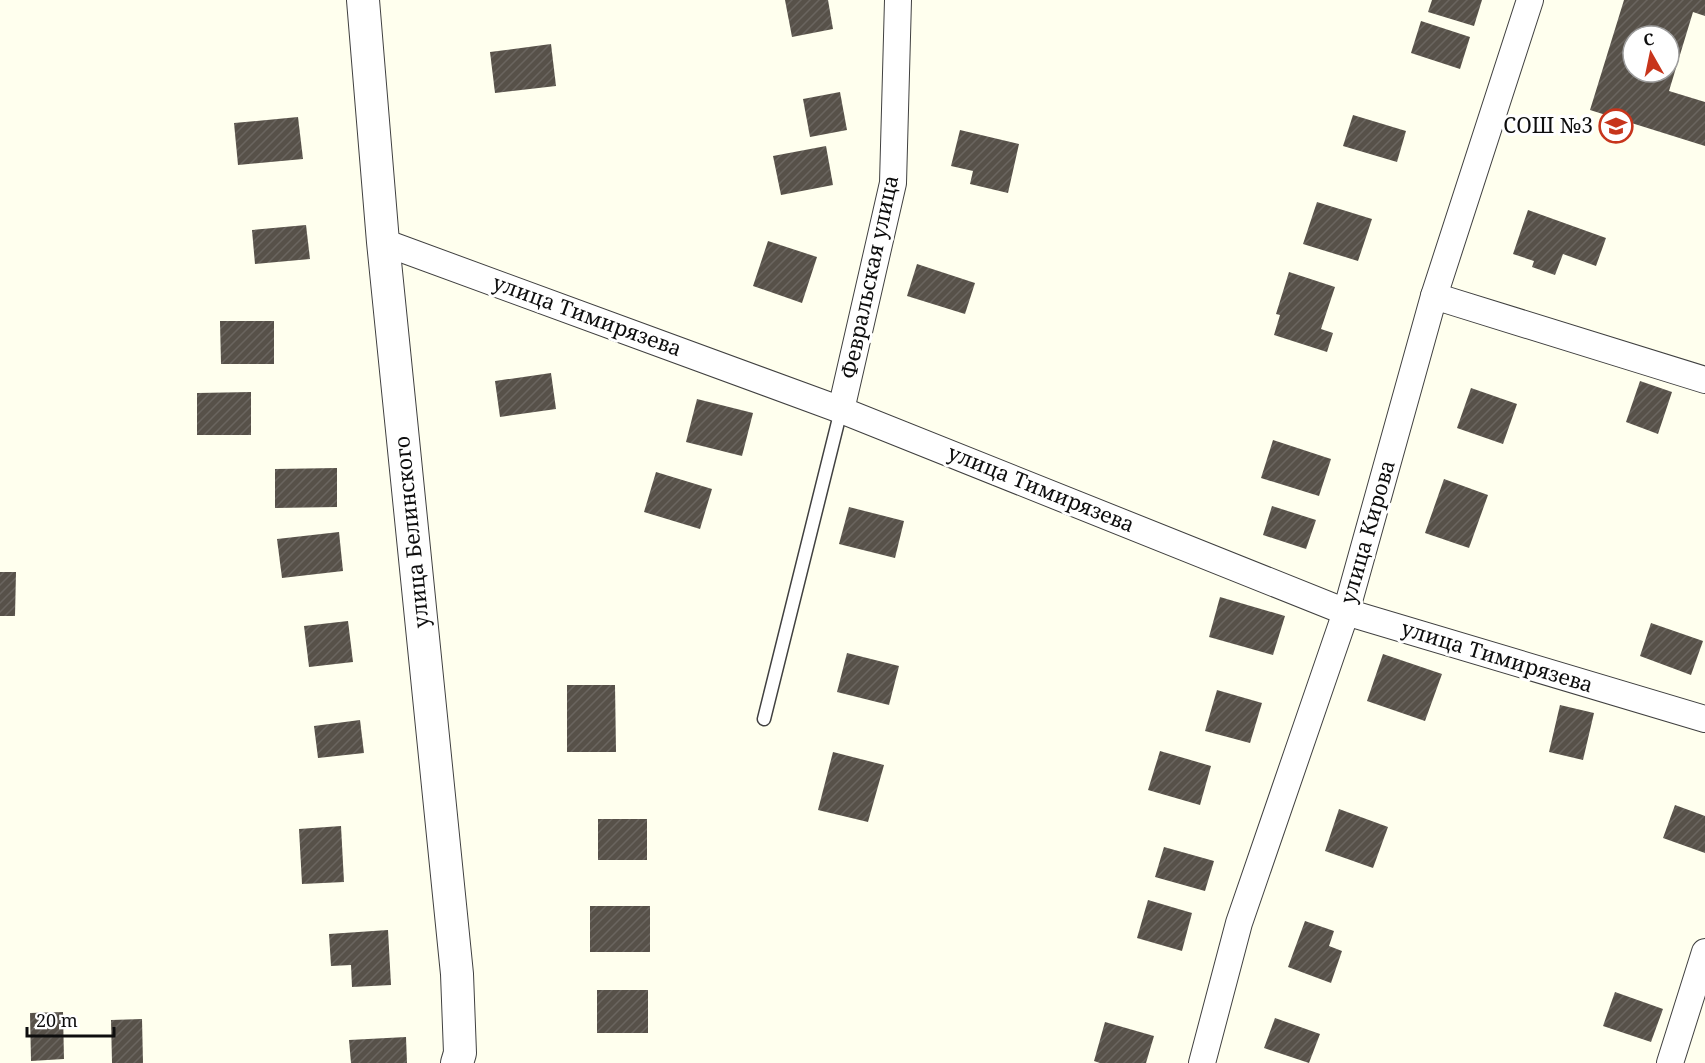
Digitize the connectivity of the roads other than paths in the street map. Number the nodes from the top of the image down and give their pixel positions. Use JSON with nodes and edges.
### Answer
{"nodes":[{"id":1,"x":363,"y":0,"type":"edge"},
{"id":2,"x":898,"y":0,"type":"edge"},
{"id":3,"x":1530,"y":0,"type":"edge"},
{"id":4,"x":382,"y":242,"type":"junction"},
{"id":5,"x":1434,"y":296,"type":"junction"},
{"id":6,"x":1705,"y":380,"type":"edge"},
{"id":7,"x":841,"y":410,"type":"junction"},
{"id":8,"x":1346,"y":612,"type":"junction"},
{"id":9,"x":1705,"y":718,"type":"edge"},
{"id":10,"x":764,"y":719,"type":"dead end"},
{"id":11,"x":1705,"y":952,"type":"edge"},
{"id":12,"x":457,"y":1063,"type":"edge"},
{"id":13,"x":1202,"y":1063,"type":"edge"},
{"id":14,"x":1670,"y":1063,"type":"edge"}],
"edges":[{"from":1,"to":4,"type":"street","name":"улица Белинского"},
{"from":2,"to":7,"type":"street","name":"Февральская улица"},
{"from":3,"to":5,"type":"street","name":"улица Кирова"},
{"from":4,"to":7,"type":"street","name":"улица Тимирязева"},
{"from":4,"to":12,"type":"street","name":"улица Белинского"},
{"from":5,"to":6,"type":"street"},
{"from":5,"to":8,"type":"street","name":"улица Кирова"},
{"from":7,"to":8,"type":"street","name":"улица Тимирязева"},
{"from":7,"to":10,"type":"lane"},
{"from":8,"to":9,"type":"street","name":"улица Тимирязева"},
{"from":8,"to":13,"type":"street","name":"улица Кирова"},
{"from":11,"to":14,"type":"street"}]}
